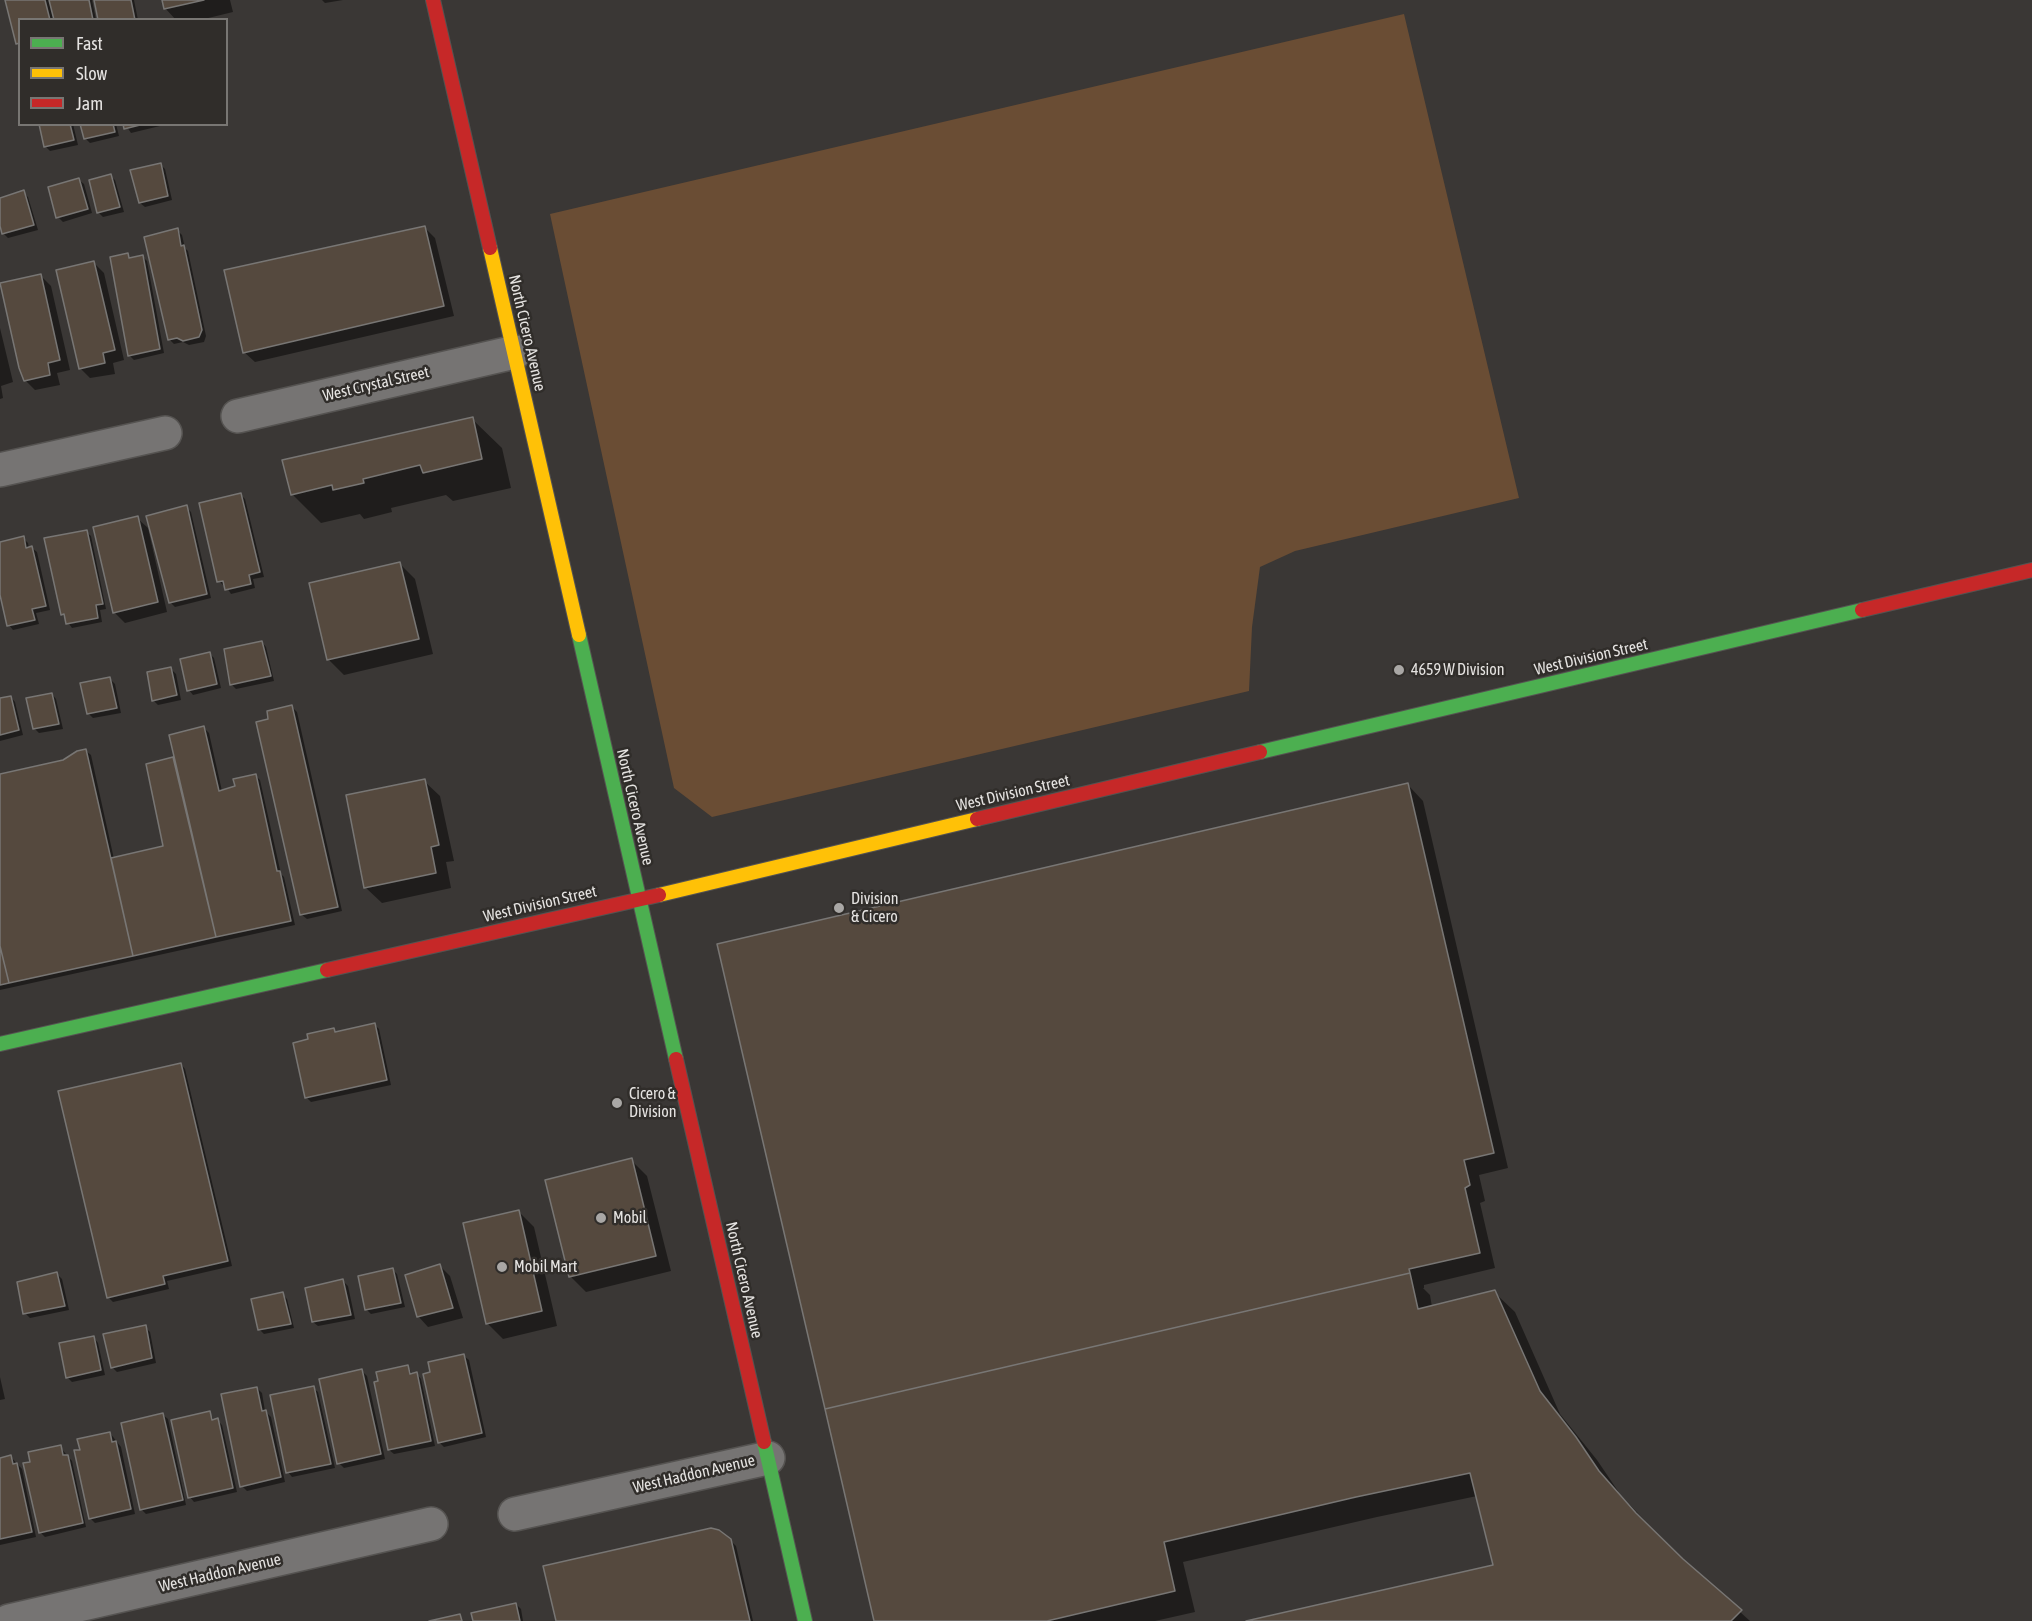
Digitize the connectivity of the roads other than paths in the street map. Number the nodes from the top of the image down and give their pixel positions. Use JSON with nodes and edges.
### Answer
{"nodes":[{"id":1,"x":433,"y":0,"type":"edge"},
{"id":2,"x":514,"y":352,"type":"junction"},
{"id":3,"x":238,"y":416,"type":"dead end"},
{"id":4,"x":165,"y":433,"type":"dead end"},
{"id":5,"x":0,"y":470,"type":"edge"},
{"id":6,"x":2032,"y":570,"type":"edge"},
{"id":7,"x":640,"y":898,"type":"junction"},
{"id":8,"x":0,"y":1044,"type":"edge"},
{"id":9,"x":768,"y":1458,"type":"junction"},
{"id":10,"x":515,"y":1514,"type":"dead end"},
{"id":11,"x":431,"y":1524,"type":"dead end"},
{"id":12,"x":9,"y":1621,"type":"edge"},
{"id":13,"x":805,"y":1621,"type":"edge"}],
"edges":[{"from":1,"to":2,"type":"main road","name":"North Cicero Avenue"},
{"from":2,"to":3,"type":"street","name":"West Crystal Street"},
{"from":2,"to":7,"type":"main road","name":"North Cicero Avenue"},
{"from":4,"to":5,"type":"street"},
{"from":6,"to":7,"type":"main road","name":"West Division Street"},
{"from":7,"to":8,"type":"main road","name":"West Division Street"},
{"from":7,"to":9,"type":"main road","name":"North Cicero Avenue"},
{"from":9,"to":10,"type":"street","name":"West Haddon Avenue"},
{"from":9,"to":13,"type":"main road","name":"North Cicero Avenue"},
{"from":11,"to":12,"type":"street","name":"West Haddon Avenue"}]}
